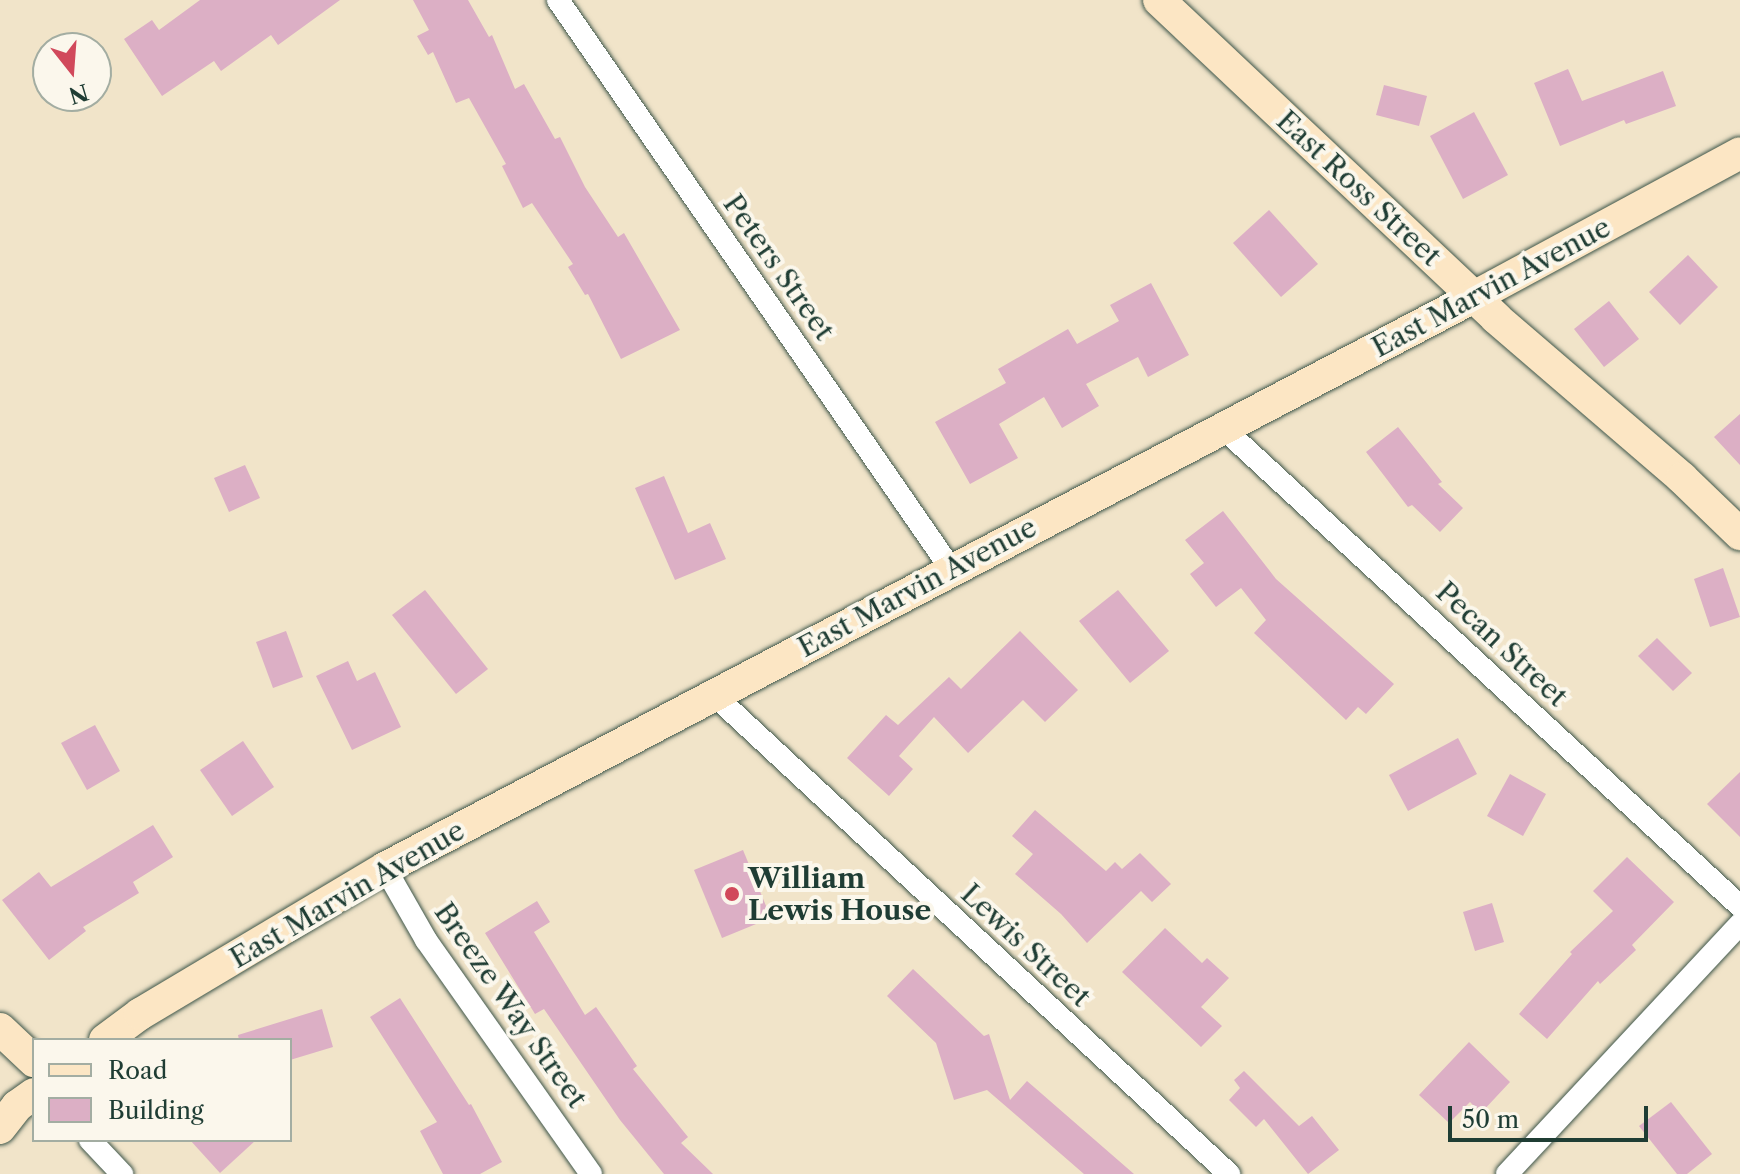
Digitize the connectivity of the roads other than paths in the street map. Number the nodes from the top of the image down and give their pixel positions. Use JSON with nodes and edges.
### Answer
{"nodes":[{"id":1,"x":558,"y":0,"type":"edge"},
{"id":2,"x":1159,"y":0,"type":"edge"},
{"id":3,"x":1740,"y":153,"type":"edge"},
{"id":4,"x":1474,"y":297,"type":"junction"},
{"id":5,"x":1223,"y":428,"type":"junction"},
{"id":6,"x":1740,"y":534,"type":"edge"},
{"id":7,"x":951,"y":569,"type":"junction"},
{"id":8,"x":713,"y":694,"type":"junction"},
{"id":9,"x":385,"y":868,"type":"junction"},
{"id":10,"x":1740,"y":906,"type":"edge"},
{"id":11,"x":1740,"y":924,"type":"edge"},
{"id":12,"x":0,"y":1029,"type":"edge"},
{"id":13,"x":108,"y":1038,"type":"edge"},
{"id":14,"x":32,"y":1059,"type":"edge"},
{"id":15,"x":32,"y":1095,"type":"edge"},
{"id":16,"x":0,"y":1128,"type":"edge"},
{"id":17,"x":92,"y":1142,"type":"edge"},
{"id":18,"x":122,"y":1174,"type":"edge"},
{"id":19,"x":591,"y":1174,"type":"edge"},
{"id":20,"x":1229,"y":1174,"type":"edge"},
{"id":21,"x":1507,"y":1174,"type":"edge"}],
"edges":[{"from":1,"to":7,"type":"street","name":"Peters Street"},
{"from":2,"to":4,"type":"main road","name":"East Ross Street"},
{"from":3,"to":4,"type":"main road","name":"East Marvin Avenue"},
{"from":4,"to":5,"type":"main road","name":"East Marvin Avenue"},
{"from":4,"to":6,"type":"main road","name":"East Ross Street"},
{"from":5,"to":7,"type":"main road","name":"East Marvin Avenue"},
{"from":5,"to":10,"type":"street","name":"Pecan Street"},
{"from":7,"to":8,"type":"main road","name":"East Marvin Avenue"},
{"from":8,"to":9,"type":"main road","name":"East Marvin Avenue"},
{"from":8,"to":20,"type":"street","name":"Lewis Street"},
{"from":9,"to":13,"type":"main road","name":"East Marvin Avenue"},
{"from":9,"to":19,"type":"street","name":"Breeze Way Street"},
{"from":11,"to":21,"type":"street"},
{"from":12,"to":14,"type":"main road"},
{"from":15,"to":16,"type":"main road"},
{"from":17,"to":18,"type":"street"}]}
